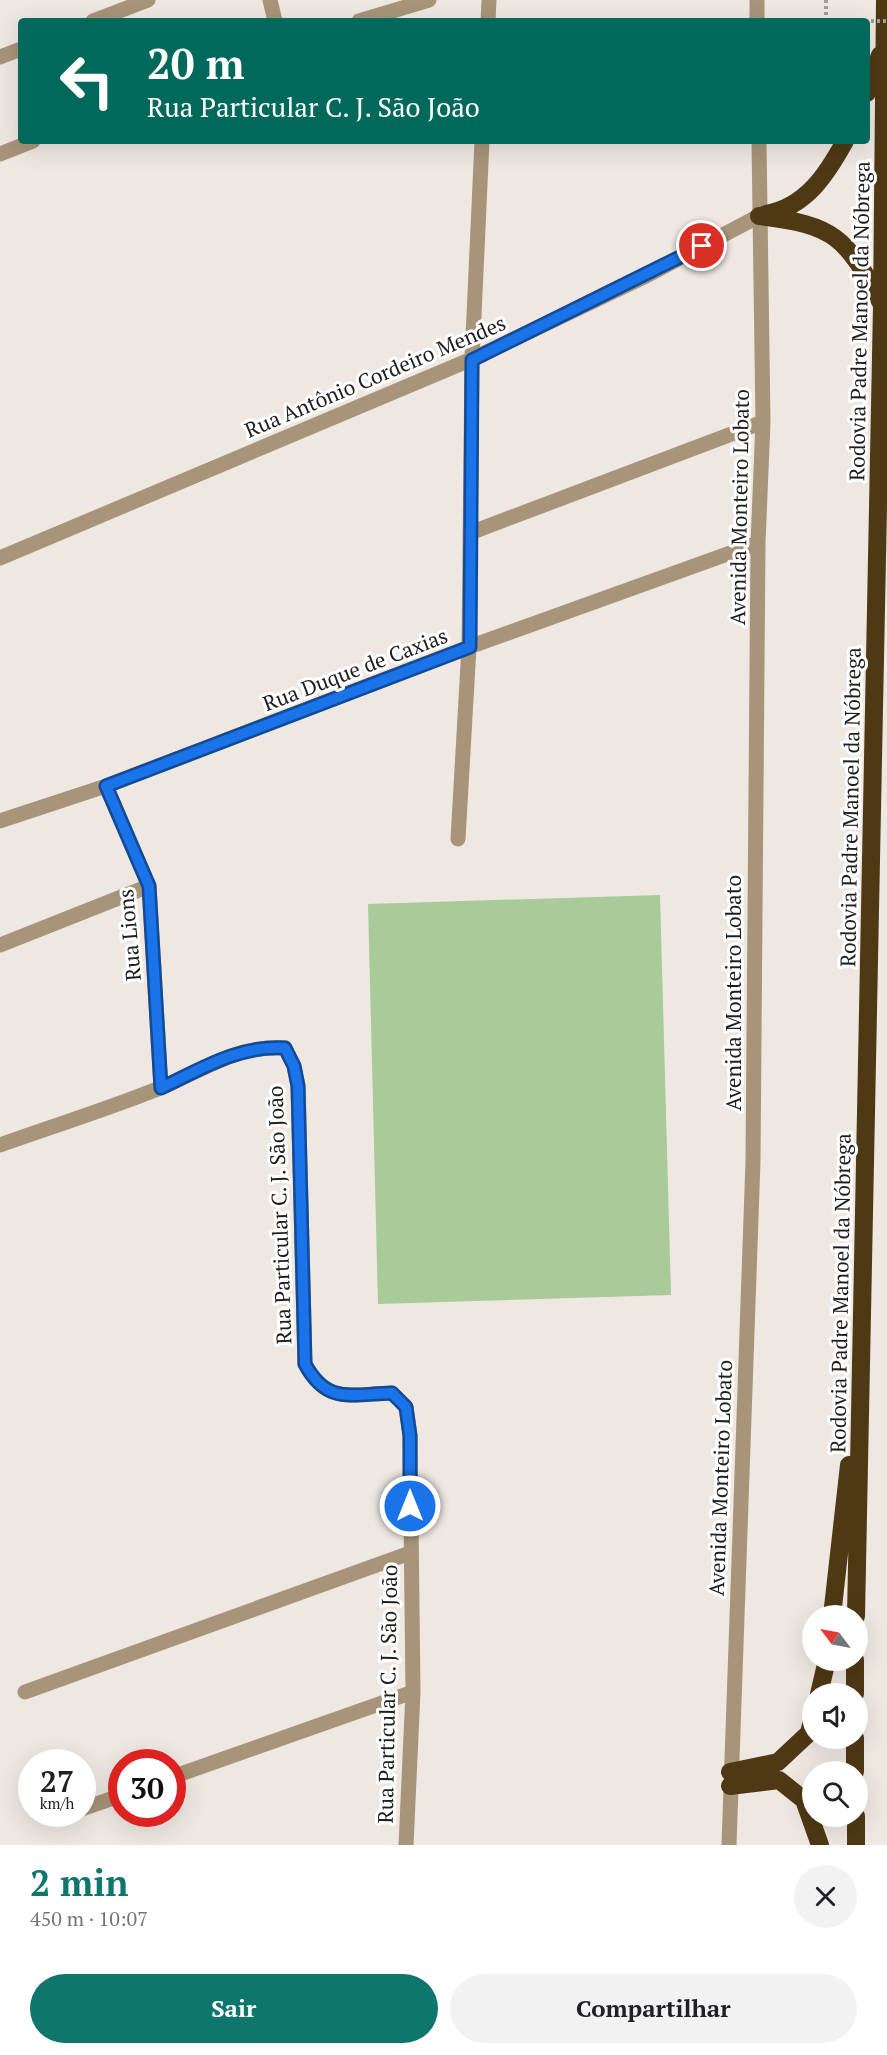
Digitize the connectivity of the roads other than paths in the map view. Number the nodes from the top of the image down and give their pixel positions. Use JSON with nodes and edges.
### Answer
{"nodes":[{"id":1,"x":148,"y":0,"type":"edge"},
{"id":2,"x":270,"y":0,"type":"edge"},
{"id":3,"x":429,"y":0,"type":"edge"},
{"id":4,"x":489,"y":0,"type":"edge"},
{"id":5,"x":757,"y":0,"type":"edge"},
{"id":6,"x":885,"y":0,"type":"edge"},
{"id":7,"x":101,"y":18,"type":"edge"},
{"id":8,"x":274,"y":18,"type":"edge"},
{"id":9,"x":369,"y":18,"type":"edge"},
{"id":10,"x":488,"y":18,"type":"edge"},
{"id":11,"x":757,"y":18,"type":"edge"},
{"id":12,"x":886,"y":30,"type":"edge"},
{"id":13,"x":18,"y":50,"type":"edge"},
{"id":14,"x":0,"y":57,"type":"edge"},
{"id":15,"x":870,"y":83,"type":"edge"},
{"id":16,"x":25,"y":144,"type":"edge"},
{"id":17,"x":482,"y":144,"type":"edge"},
{"id":18,"x":759,"y":144,"type":"edge"},
{"id":19,"x":843,"y":144,"type":"edge"},
{"id":20,"x":0,"y":154,"type":"edge"},
{"id":21,"x":759,"y":216,"type":"junction"},
{"id":22,"x":882,"y":306,"type":"junction"},
{"id":23,"x":472,"y":360,"type":"junction"},
{"id":24,"x":763,"y":422,"type":"junction"},
{"id":25,"x":470,"y":533,"type":"junction"},
{"id":26,"x":758,"y":543,"type":"junction"},
{"id":27,"x":0,"y":558,"type":"edge"},
{"id":28,"x":470,"y":647,"type":"junction"},
{"id":29,"x":106,"y":786,"type":"junction"},
{"id":30,"x":0,"y":821,"type":"edge"},
{"id":31,"x":458,"y":839,"type":"dead end"},
{"id":32,"x":149,"y":886,"type":"junction"},
{"id":33,"x":0,"y":945,"type":"edge"},
{"id":34,"x":161,"y":1088,"type":"junction"},
{"id":35,"x":0,"y":1145,"type":"edge"},
{"id":36,"x":862,"y":1356,"type":"junction"},
{"id":37,"x":410,"y":1553,"type":"junction"},
{"id":38,"x":833,"y":1605,"type":"edge"},
{"id":39,"x":856,"y":1605,"type":"edge"},
{"id":40,"x":26,"y":1692,"type":"dead end"},
{"id":41,"x":413,"y":1692,"type":"junction"},
{"id":42,"x":802,"y":1740,"type":"edge"},
{"id":43,"x":186,"y":1772,"type":"edge"},
{"id":44,"x":730,"y":1779,"type":"junction"},
{"id":45,"x":856,"y":1827,"type":"edge"},
{"id":46,"x":406,"y":1845,"type":"edge"},
{"id":47,"x":729,"y":1845,"type":"edge"},
{"id":48,"x":820,"y":1845,"type":"edge"},
{"id":49,"x":856,"y":1845,"type":"edge"}],
"edges":[{"from":1,"to":7,"type":"street"},
{"from":2,"to":8,"type":"street"},
{"from":3,"to":9,"type":"street"},
{"from":4,"to":10,"type":"street"},
{"from":5,"to":11,"type":"street"},
{"from":6,"to":12,"type":"highway","name":"Rodovia Padre Manoel da Nóbrega"},
{"from":12,"to":15,"type":"highway"},
{"from":12,"to":22,"type":"highway","name":"Rodovia Padre Manoel da Nóbrega"},
{"from":13,"to":14,"type":"street"},
{"from":16,"to":20,"type":"street"},
{"from":17,"to":23,"type":"street"},
{"from":18,"to":21,"type":"street","name":"Avenida Monteiro Lobato"},
{"from":19,"to":21,"type":"highway"},
{"from":21,"to":22,"type":"highway"},
{"from":21,"to":23,"type":"street","name":"Rua Antônio Cordeiro Mendes"},
{"from":21,"to":24,"type":"street","name":"Avenida Monteiro Lobato"},
{"from":22,"to":36,"type":"highway","name":"Rodovia Padre Manoel da Nóbrega"},
{"from":23,"to":25,"type":"street"},
{"from":23,"to":27,"type":"street","name":"Rua Antônio Cordeiro Mendes"},
{"from":24,"to":25,"type":"street"},
{"from":24,"to":26,"type":"street","name":"Avenida Monteiro Lobato"},
{"from":25,"to":28,"type":"street"},
{"from":26,"to":28,"type":"street","name":"Rua Duque de Caxias"},
{"from":26,"to":44,"type":"street","name":"Avenida Monteiro Lobato"},
{"from":28,"to":29,"type":"street","name":"Rua Duque de Caxias"},
{"from":28,"to":31,"type":"street"},
{"from":29,"to":30,"type":"street","name":"Rua Duque de Caxias"},
{"from":29,"to":32,"type":"street","name":"Rua Lions"},
{"from":32,"to":33,"type":"street"},
{"from":32,"to":34,"type":"street","name":"Rua Lions"},
{"from":34,"to":35,"type":"street"},
{"from":34,"to":37,"type":"street","name":"Rua Particular C. J. São João"},
{"from":36,"to":38,"type":"highway"},
{"from":36,"to":39,"type":"highway","name":"Rodovia Padre Manoel da Nóbrega"},
{"from":37,"to":40,"type":"street"},
{"from":37,"to":41,"type":"street","name":"Rua Particular C. J. São João"},
{"from":41,"to":43,"type":"street"},
{"from":41,"to":46,"type":"street","name":"Rua Particular C. J. São João"},
{"from":42,"to":44,"type":"highway"},
{"from":44,"to":47,"type":"street","name":"Avenida Monteiro Lobato"},
{"from":44,"to":48,"type":"highway"},
{"from":45,"to":49,"type":"highway"}]}
